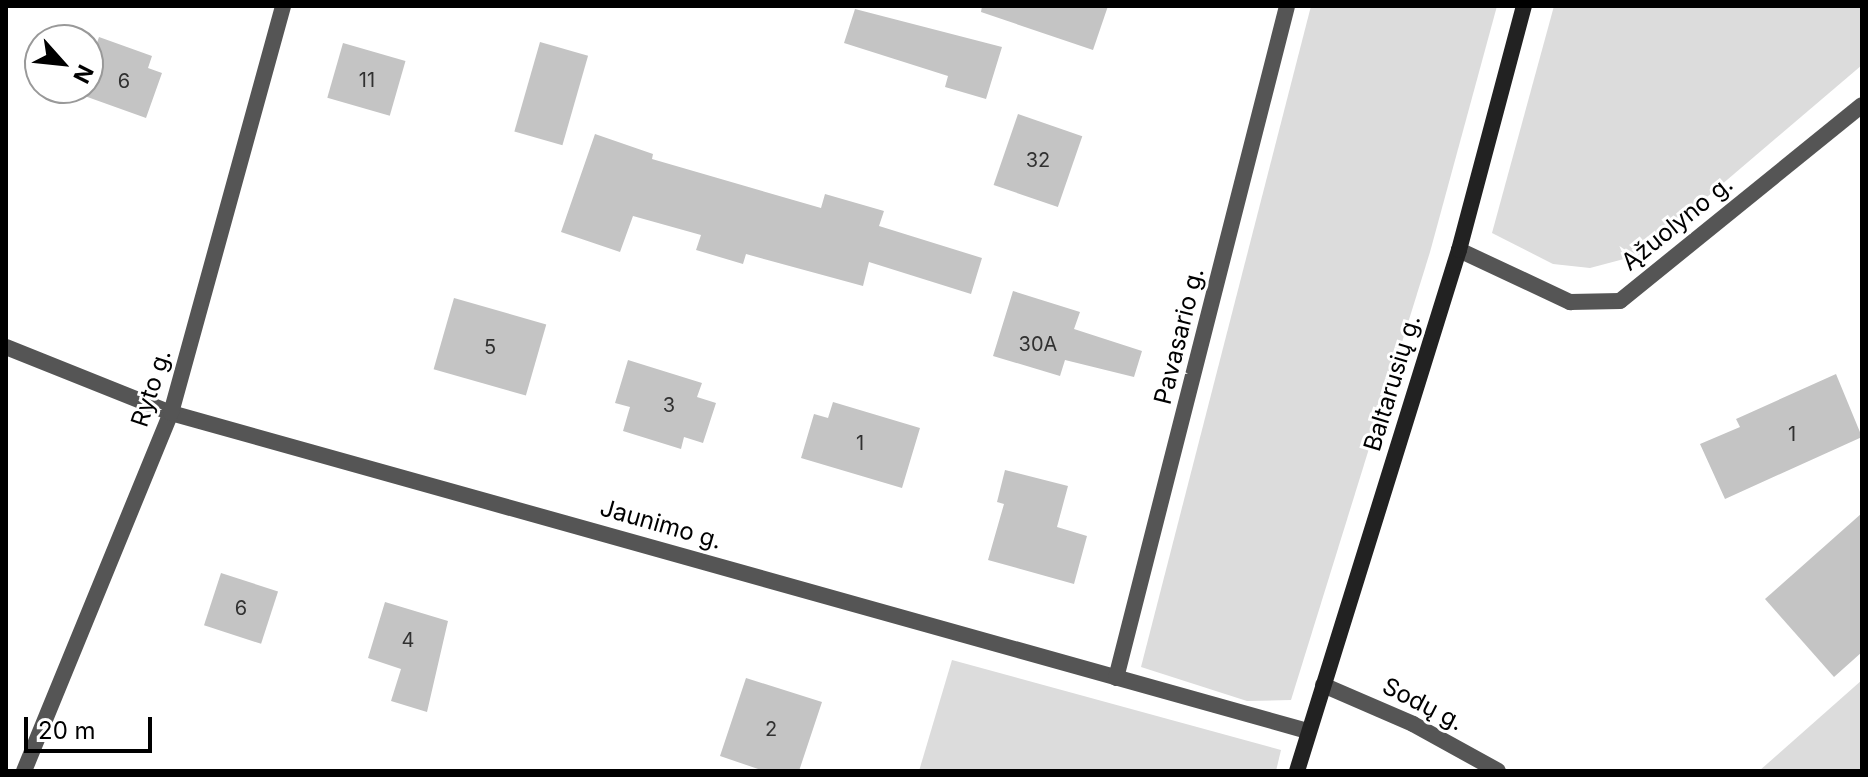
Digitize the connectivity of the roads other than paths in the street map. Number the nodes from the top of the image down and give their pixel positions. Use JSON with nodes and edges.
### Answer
{"nodes":[{"id":1,"x":283,"y":6,"type":"edge"},
{"id":2,"x":1287,"y":6,"type":"edge"},
{"id":3,"x":1524,"y":6,"type":"edge"},
{"id":4,"x":1862,"y":105,"type":"edge"},
{"id":5,"x":1459,"y":250,"type":"junction"},
{"id":6,"x":6,"y":347,"type":"edge"},
{"id":7,"x":171,"y":413,"type":"junction"},
{"id":8,"x":1116,"y":678,"type":"junction"},
{"id":9,"x":1323,"y":685,"type":"junction"},
{"id":10,"x":1308,"y":731,"type":"junction"},
{"id":11,"x":24,"y":771,"type":"edge"},
{"id":12,"x":1297,"y":771,"type":"edge"},
{"id":13,"x":1498,"y":771,"type":"edge"}],
"edges":[{"from":1,"to":7,"type":"street","name":"Ryto g."},
{"from":2,"to":8,"type":"street","name":"Pavasario g."},
{"from":3,"to":5,"type":"main road","name":"Baltarusių g."},
{"from":4,"to":5,"type":"street","name":"Ąžuolyno g."},
{"from":5,"to":9,"type":"main road","name":"Baltarusių g."},
{"from":6,"to":7,"type":"street","name":"Jaunimo g."},
{"from":7,"to":8,"type":"street","name":"Jaunimo g."},
{"from":7,"to":11,"type":"street","name":"Ryto g."},
{"from":8,"to":10,"type":"street","name":"Jaunimo g."},
{"from":9,"to":10,"type":"main road","name":"Baltarusių g."},
{"from":9,"to":13,"type":"street","name":"Sodų g."},
{"from":10,"to":12,"type":"main road","name":"Baltarusių g."}]}
